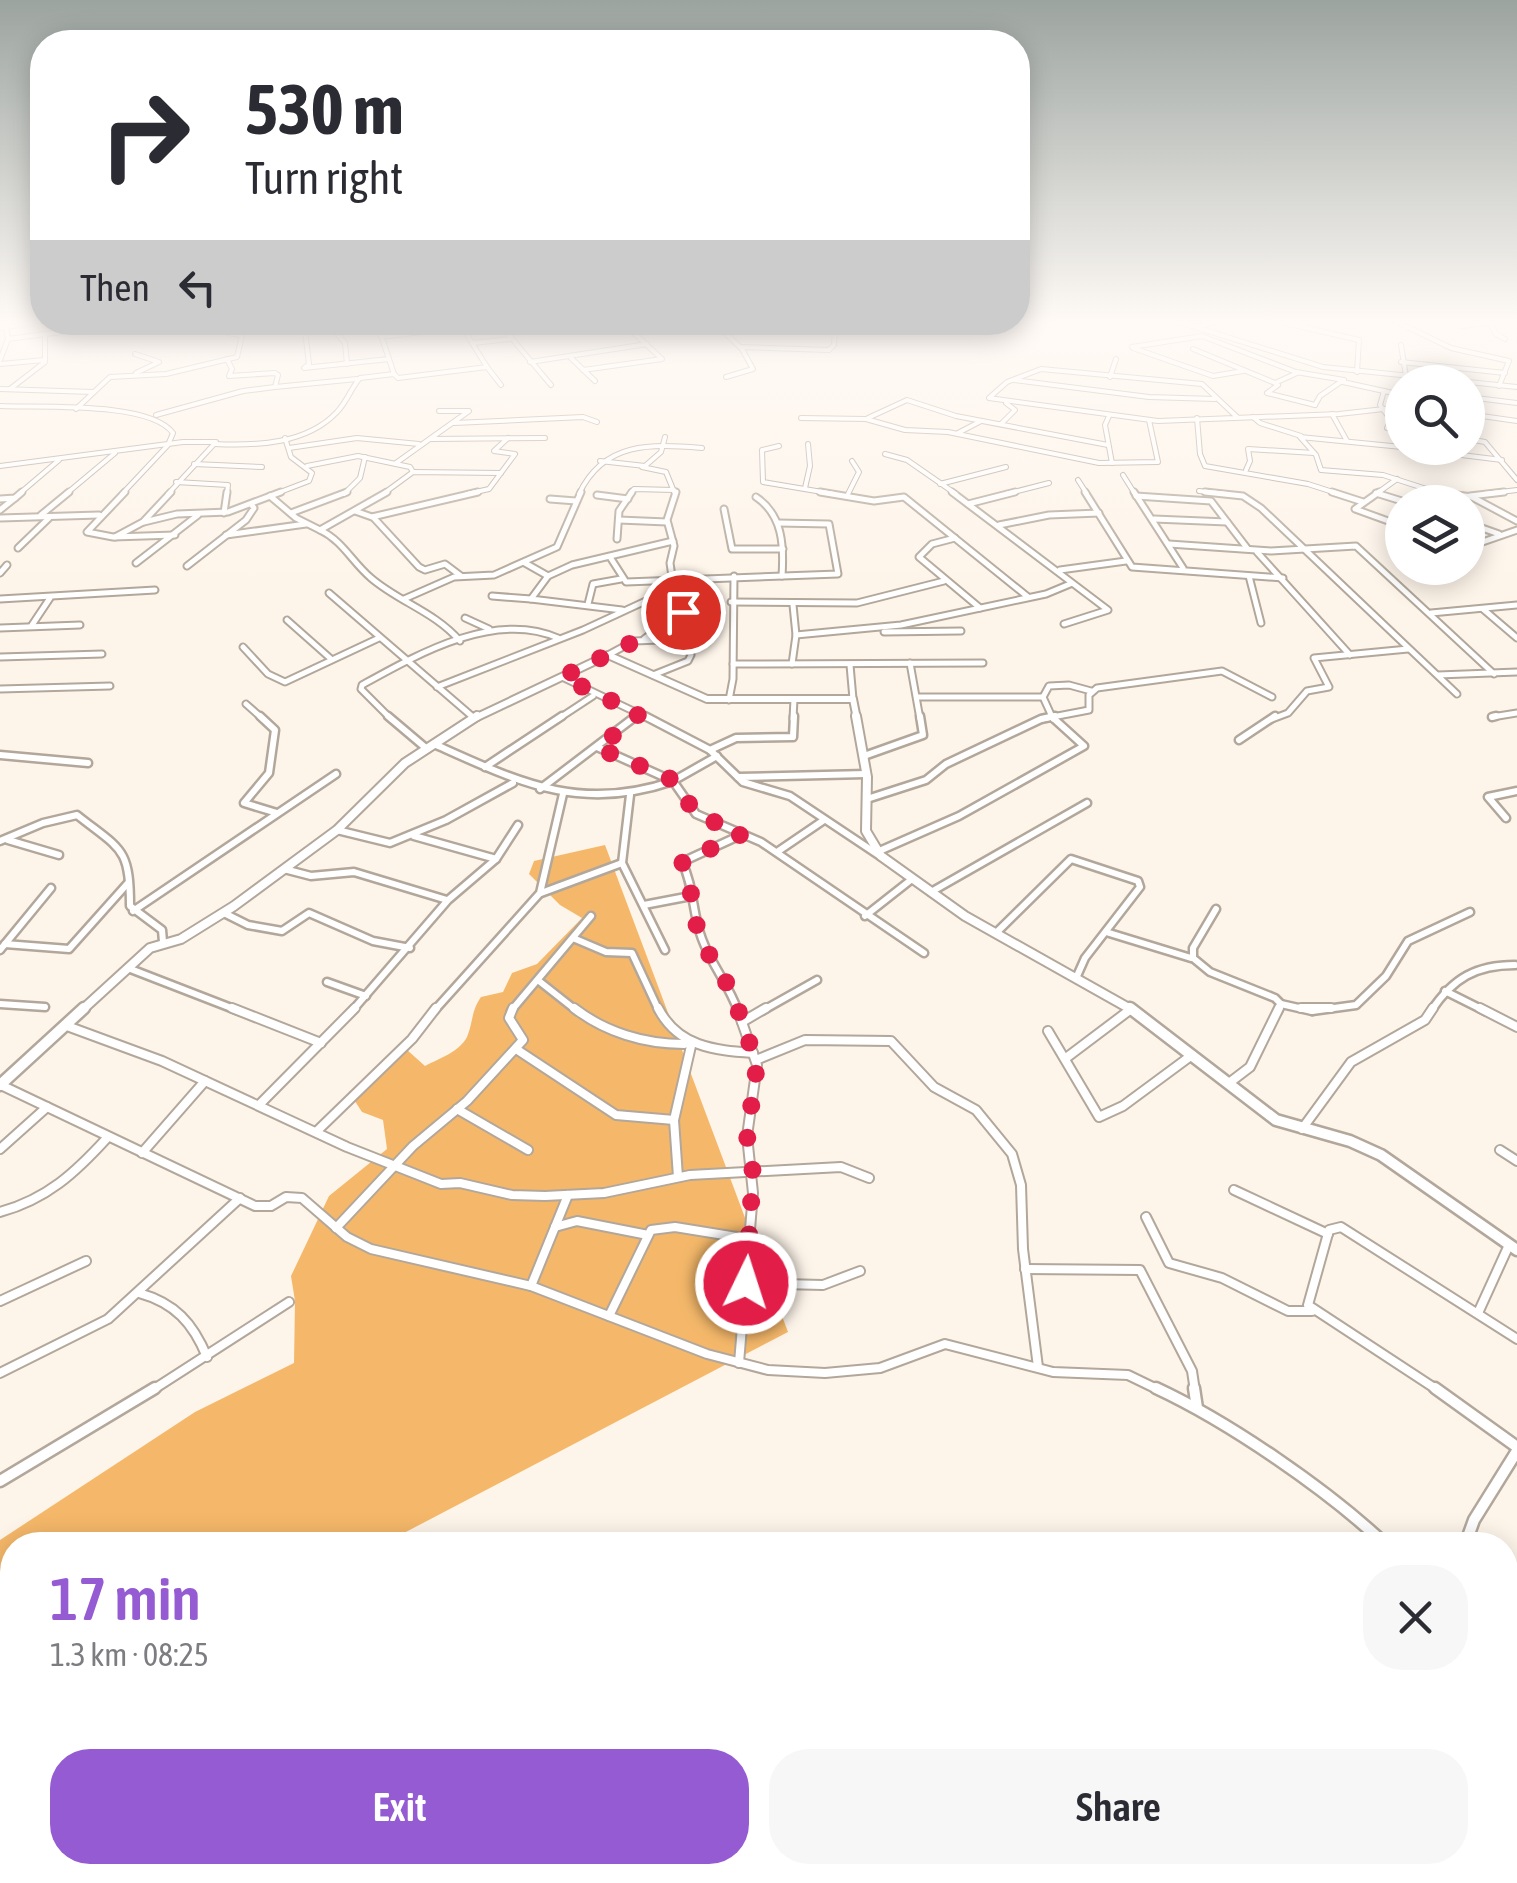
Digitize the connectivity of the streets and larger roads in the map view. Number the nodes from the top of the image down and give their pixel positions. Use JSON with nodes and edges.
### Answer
{"nodes":[{"id":1,"x":47,"y":408,"type":"edge"},
{"id":2,"x":181,"y":408,"type":"edge"},
{"id":3,"x":339,"y":408,"type":"edge"},
{"id":4,"x":889,"y":408,"type":"edge"},
{"id":5,"x":933,"y":408,"type":"edge"},
{"id":6,"x":1012,"y":408,"type":"edge"},
{"id":7,"x":1044,"y":408,"type":"edge"},
{"id":8,"x":1227,"y":408,"type":"edge"},
{"id":9,"x":1312,"y":408,"type":"edge"},
{"id":10,"x":76,"y":409,"type":"joint"},
{"id":11,"x":1384,"y":409,"type":"edge"},
{"id":12,"x":439,"y":411,"type":"dead end"},
{"id":13,"x":1308,"y":413,"type":"junction"},
{"id":14,"x":1332,"y":414,"type":"junction"},
{"id":15,"x":152,"y":416,"type":"junction"},
{"id":16,"x":1109,"y":416,"type":"junction"},
{"id":17,"x":1252,"y":416,"type":"junction"},
{"id":18,"x":1485,"y":416,"type":"edge"},
{"id":19,"x":1238,"y":417,"type":"junction"},
{"id":20,"x":801,"y":418,"type":"dead end"},
{"id":21,"x":1197,"y":418,"type":"junction"},
{"id":22,"x":866,"y":419,"type":"junction"},
{"id":23,"x":1149,"y":420,"type":"junction"},
{"id":24,"x":1517,"y":421,"type":"edge"},
{"id":25,"x":597,"y":422,"type":"dead end"},
{"id":26,"x":981,"y":422,"type":"junction"},
{"id":27,"x":454,"y":423,"type":"junction"},
{"id":28,"x":1001,"y":424,"type":"junction"},
{"id":29,"x":957,"y":434,"type":"junction"},
{"id":30,"x":1301,"y":436,"type":"junction"},
{"id":31,"x":665,"y":437,"type":"dead end"},
{"id":32,"x":285,"y":438,"type":"junction"},
{"id":33,"x":508,"y":438,"type":"junction"},
{"id":34,"x":545,"y":438,"type":"dead end"},
{"id":35,"x":430,"y":439,"type":"junction"},
{"id":36,"x":1347,"y":441,"type":"junction"},
{"id":37,"x":1485,"y":442,"type":"edge"},
{"id":38,"x":215,"y":444,"type":"junction"},
{"id":39,"x":420,"y":444,"type":"junction"},
{"id":40,"x":808,"y":444,"type":"dead end"},
{"id":41,"x":168,"y":445,"type":"junction"},
{"id":42,"x":1108,"y":445,"type":"junction"},
{"id":43,"x":1385,"y":445,"type":"edge"},
{"id":44,"x":663,"y":446,"type":"junction"},
{"id":45,"x":779,"y":446,"type":"dead end"},
{"id":46,"x":288,"y":448,"type":"junction"},
{"id":47,"x":702,"y":448,"type":"dead end"},
{"id":48,"x":115,"y":453,"type":"junction"},
{"id":49,"x":1315,"y":453,"type":"junction"},
{"id":50,"x":885,"y":454,"type":"dead end"},
{"id":51,"x":364,"y":457,"type":"junction"},
{"id":52,"x":1485,"y":458,"type":"edge"},
{"id":53,"x":60,"y":459,"type":"junction"},
{"id":54,"x":852,"y":460,"type":"dead end"},
{"id":55,"x":1502,"y":460,"type":"junction"},
{"id":56,"x":600,"y":461,"type":"junction"},
{"id":57,"x":396,"y":463,"type":"junction"},
{"id":58,"x":193,"y":464,"type":"junction"},
{"id":59,"x":1112,"y":464,"type":"junction"},
{"id":60,"x":0,"y":466,"type":"edge"},
{"id":61,"x":306,"y":466,"type":"junction"},
{"id":62,"x":642,"y":466,"type":"junction"},
{"id":63,"x":262,"y":467,"type":"dead end"},
{"id":64,"x":1006,"y":467,"type":"dead end"},
{"id":65,"x":1246,"y":470,"type":"junction"},
{"id":66,"x":413,"y":472,"type":"junction"},
{"id":67,"x":501,"y":474,"type":"junction"},
{"id":68,"x":1124,"y":475,"type":"dead end"},
{"id":69,"x":1398,"y":478,"type":"junction"},
{"id":70,"x":1078,"y":480,"type":"dead end"},
{"id":71,"x":1517,"y":480,"type":"edge"},
{"id":72,"x":175,"y":482,"type":"junction"},
{"id":73,"x":1049,"y":483,"type":"dead end"},
{"id":74,"x":939,"y":484,"type":"junction"},
{"id":75,"x":1419,"y":485,"type":"edge"},
{"id":76,"x":806,"y":489,"type":"junction"},
{"id":77,"x":674,"y":490,"type":"junction"},
{"id":78,"x":1517,"y":490,"type":"edge"},
{"id":79,"x":1198,"y":491,"type":"dead end"},
{"id":80,"x":1376,"y":493,"type":"junction"},
{"id":81,"x":1485,"y":494,"type":"edge"},
{"id":82,"x":597,"y":495,"type":"dead end"},
{"id":83,"x":270,"y":496,"type":"junction"},
{"id":84,"x":756,"y":496,"type":"dead end"},
{"id":85,"x":848,"y":496,"type":"junction"},
{"id":86,"x":1136,"y":496,"type":"junction"},
{"id":87,"x":1385,"y":496,"type":"edge"},
{"id":88,"x":14,"y":498,"type":"junction"},
{"id":89,"x":0,"y":499,"type":"edge"},
{"id":90,"x":550,"y":499,"type":"dead end"},
{"id":91,"x":628,"y":499,"type":"junction"},
{"id":92,"x":576,"y":501,"type":"junction"},
{"id":93,"x":1362,"y":502,"type":"junction"},
{"id":94,"x":250,"y":503,"type":"junction"},
{"id":95,"x":1485,"y":504,"type":"edge"},
{"id":96,"x":967,"y":505,"type":"junction"},
{"id":97,"x":724,"y":509,"type":"dead end"},
{"id":98,"x":0,"y":510,"type":"edge"},
{"id":99,"x":353,"y":511,"type":"junction"},
{"id":100,"x":224,"y":513,"type":"junction"},
{"id":101,"x":290,"y":513,"type":"junction"},
{"id":102,"x":1099,"y":513,"type":"junction"},
{"id":103,"x":199,"y":514,"type":"junction"},
{"id":104,"x":100,"y":515,"type":"junction"},
{"id":105,"x":372,"y":516,"type":"junction"},
{"id":106,"x":44,"y":517,"type":"junction"},
{"id":107,"x":0,"y":518,"type":"edge"},
{"id":108,"x":1153,"y":519,"type":"junction"},
{"id":109,"x":618,"y":520,"type":"junction"},
{"id":110,"x":1385,"y":520,"type":"edge"},
{"id":111,"x":1517,"y":521,"type":"edge"},
{"id":112,"x":143,"y":522,"type":"junction"},
{"id":113,"x":667,"y":522,"type":"junction"},
{"id":114,"x":1227,"y":522,"type":"junction"},
{"id":115,"x":778,"y":523,"type":"junction"},
{"id":116,"x":306,"y":524,"type":"junction"},
{"id":117,"x":998,"y":525,"type":"junction"},
{"id":118,"x":1485,"y":529,"type":"edge"},
{"id":119,"x":320,"y":530,"type":"junction"},
{"id":120,"x":1517,"y":530,"type":"edge"},
{"id":121,"x":174,"y":535,"type":"junction"},
{"id":122,"x":225,"y":535,"type":"junction"},
{"id":123,"x":1501,"y":535,"type":"junction"},
{"id":124,"x":113,"y":537,"type":"junction"},
{"id":125,"x":617,"y":538,"type":"dead end"},
{"id":126,"x":956,"y":538,"type":"junction"},
{"id":127,"x":673,"y":541,"type":"junction"},
{"id":128,"x":1485,"y":541,"type":"edge"},
{"id":129,"x":1169,"y":544,"type":"junction"},
{"id":130,"x":18,"y":548,"type":"dead end"},
{"id":131,"x":1248,"y":549,"type":"junction"},
{"id":132,"x":783,"y":550,"type":"junction"},
{"id":133,"x":1256,"y":550,"type":"junction"},
{"id":134,"x":1307,"y":550,"type":"junction"},
{"id":135,"x":610,"y":557,"type":"junction"},
{"id":136,"x":1126,"y":561,"type":"junction"},
{"id":137,"x":136,"y":562,"type":"dead end"},
{"id":138,"x":525,"y":562,"type":"junction"},
{"id":139,"x":7,"y":566,"type":"dead end"},
{"id":140,"x":187,"y":566,"type":"dead end"},
{"id":141,"x":1184,"y":570,"type":"junction"},
{"id":142,"x":1058,"y":571,"type":"junction"},
{"id":143,"x":0,"y":574,"type":"edge"},
{"id":144,"x":461,"y":576,"type":"junction"},
{"id":145,"x":548,"y":576,"type":"junction"},
{"id":146,"x":734,"y":576,"type":"junction"},
{"id":147,"x":782,"y":576,"type":"junction"},
{"id":148,"x":1249,"y":576,"type":"junction"},
{"id":149,"x":1283,"y":578,"type":"junction"},
{"id":150,"x":622,"y":579,"type":"junction"},
{"id":151,"x":673,"y":580,"type":"junction"},
{"id":152,"x":944,"y":580,"type":"junction"},
{"id":153,"x":1070,"y":584,"type":"junction"},
{"id":154,"x":155,"y":590,"type":"dead end"},
{"id":155,"x":329,"y":593,"type":"dead end"},
{"id":156,"x":492,"y":596,"type":"dead end"},
{"id":157,"x":50,"y":597,"type":"junction"},
{"id":158,"x":1028,"y":597,"type":"junction"},
{"id":159,"x":404,"y":598,"type":"junction"},
{"id":160,"x":0,"y":599,"type":"edge"},
{"id":161,"x":531,"y":599,"type":"junction"},
{"id":162,"x":650,"y":599,"type":"dead end"},
{"id":163,"x":731,"y":602,"type":"junction"},
{"id":164,"x":588,"y":604,"type":"junction"},
{"id":165,"x":1517,"y":604,"type":"edge"},
{"id":166,"x":792,"y":605,"type":"junction"},
{"id":167,"x":1482,"y":608,"type":"junction"},
{"id":168,"x":981,"y":609,"type":"junction"},
{"id":169,"x":622,"y":610,"type":"junction"},
{"id":170,"x":1431,"y":613,"type":"junction"},
{"id":171,"x":465,"y":618,"type":"dead end"},
{"id":172,"x":682,"y":618,"type":"junction"},
{"id":173,"x":287,"y":620,"type":"dead end"},
{"id":174,"x":1261,"y":623,"type":"dead end"},
{"id":175,"x":80,"y":624,"type":"dead end"},
{"id":176,"x":1064,"y":624,"type":"dead end"},
{"id":177,"x":31,"y":627,"type":"junction"},
{"id":178,"x":0,"y":628,"type":"edge"},
{"id":179,"x":490,"y":630,"type":"junction"},
{"id":180,"x":883,"y":631,"type":"junction"},
{"id":181,"x":960,"y":631,"type":"dead end"},
{"id":182,"x":796,"y":635,"type":"junction"},
{"id":183,"x":380,"y":638,"type":"junction"},
{"id":184,"x":558,"y":638,"type":"junction"},
{"id":185,"x":1517,"y":638,"type":"edge"},
{"id":186,"x":643,"y":640,"type":"junction"},
{"id":187,"x":660,"y":640,"type":"dead end"},
{"id":188,"x":460,"y":641,"type":"junction"},
{"id":189,"x":244,"y":647,"type":"dead end"},
{"id":190,"x":1409,"y":648,"type":"junction"},
{"id":191,"x":102,"y":654,"type":"dead end"},
{"id":192,"x":608,"y":655,"type":"junction"},
{"id":193,"x":1350,"y":655,"type":"junction"},
{"id":194,"x":0,"y":657,"type":"edge"},
{"id":195,"x":331,"y":659,"type":"junction"},
{"id":196,"x":406,"y":661,"type":"junction"},
{"id":197,"x":910,"y":663,"type":"junction"},
{"id":198,"x":983,"y":663,"type":"dead end"},
{"id":199,"x":733,"y":664,"type":"junction"},
{"id":200,"x":792,"y":664,"type":"junction"},
{"id":201,"x":850,"y":665,"type":"junction"},
{"id":202,"x":1517,"y":672,"type":"edge"},
{"id":203,"x":1494,"y":674,"type":"junction"},
{"id":204,"x":653,"y":675,"type":"junction"},
{"id":205,"x":1437,"y":675,"type":"junction"},
{"id":206,"x":562,"y":677,"type":"junction"},
{"id":207,"x":110,"y":686,"type":"dead end"},
{"id":208,"x":437,"y":688,"type":"junction"},
{"id":209,"x":0,"y":689,"type":"edge"},
{"id":210,"x":1091,"y":691,"type":"junction"},
{"id":211,"x":1457,"y":694,"type":"dead end"},
{"id":212,"x":594,"y":695,"type":"junction"},
{"id":213,"x":917,"y":696,"type":"junction"},
{"id":214,"x":1042,"y":697,"type":"junction"},
{"id":215,"x":1272,"y":697,"type":"dead end"},
{"id":216,"x":794,"y":699,"type":"junction"},
{"id":217,"x":854,"y":699,"type":"junction"},
{"id":218,"x":729,"y":700,"type":"junction"},
{"id":219,"x":246,"y":704,"type":"dead end"},
{"id":220,"x":1517,"y":713,"type":"edge"},
{"id":221,"x":639,"y":714,"type":"junction"},
{"id":222,"x":1051,"y":716,"type":"junction"},
{"id":223,"x":1492,"y":717,"type":"dead end"},
{"id":224,"x":474,"y":718,"type":"junction"},
{"id":225,"x":1239,"y":740,"type":"dead end"},
{"id":226,"x":431,"y":746,"type":"junction"},
{"id":227,"x":598,"y":748,"type":"junction"},
{"id":228,"x":710,"y":750,"type":"junction"},
{"id":229,"x":0,"y":755,"type":"edge"},
{"id":230,"x":717,"y":756,"type":"junction"},
{"id":231,"x":864,"y":756,"type":"junction"},
{"id":232,"x":88,"y":762,"type":"dead end"},
{"id":233,"x":484,"y":767,"type":"junction"},
{"id":234,"x":336,"y":774,"type":"dead end"},
{"id":235,"x":866,"y":774,"type":"junction"},
{"id":236,"x":736,"y":777,"type":"junction"},
{"id":237,"x":673,"y":780,"type":"junction"},
{"id":238,"x":514,"y":782,"type":"junction"},
{"id":239,"x":539,"y":790,"type":"junction"},
{"id":240,"x":1517,"y":790,"type":"edge"},
{"id":241,"x":564,"y":794,"type":"junction"},
{"id":242,"x":630,"y":794,"type":"junction"},
{"id":243,"x":867,"y":799,"type":"junction"},
{"id":244,"x":1087,"y":803,"type":"dead end"},
{"id":245,"x":278,"y":813,"type":"junction"},
{"id":246,"x":1506,"y":818,"type":"dead end"},
{"id":247,"x":824,"y":820,"type":"junction"},
{"id":248,"x":518,"y":824,"type":"dead end"},
{"id":249,"x":337,"y":830,"type":"junction"},
{"id":250,"x":742,"y":834,"type":"junction"},
{"id":251,"x":413,"y":835,"type":"junction"},
{"id":252,"x":2,"y":840,"type":"edge"},
{"id":253,"x":777,"y":852,"type":"junction"},
{"id":254,"x":879,"y":854,"type":"junction"},
{"id":255,"x":60,"y":855,"type":"dead end"},
{"id":256,"x":496,"y":859,"type":"junction"},
{"id":257,"x":622,"y":864,"type":"junction"},
{"id":258,"x":284,"y":869,"type":"junction"},
{"id":259,"x":912,"y":879,"type":"junction"},
{"id":260,"x":128,"y":884,"type":"junction"},
{"id":261,"x":51,"y":888,"type":"dead end"},
{"id":262,"x":930,"y":892,"type":"junction"},
{"id":263,"x":540,"y":893,"type":"junction"},
{"id":264,"x":692,"y":896,"type":"junction"},
{"id":265,"x":448,"y":900,"type":"junction"},
{"id":266,"x":644,"y":905,"type":"junction"},
{"id":267,"x":1216,"y":909,"type":"dead end"},
{"id":268,"x":133,"y":911,"type":"junction"},
{"id":269,"x":1470,"y":912,"type":"dead end"},
{"id":270,"x":224,"y":913,"type":"junction"},
{"id":271,"x":591,"y":916,"type":"dead end"},
{"id":272,"x":864,"y":916,"type":"junction"},
{"id":273,"x":1106,"y":932,"type":"junction"},
{"id":274,"x":996,"y":933,"type":"junction"},
{"id":275,"x":572,"y":938,"type":"junction"},
{"id":276,"x":162,"y":942,"type":"junction"},
{"id":277,"x":2,"y":947,"type":"edge"},
{"id":278,"x":410,"y":948,"type":"junction"},
{"id":279,"x":665,"y":950,"type":"dead end"},
{"id":280,"x":924,"y":954,"type":"dead end"},
{"id":281,"x":1192,"y":958,"type":"junction"},
{"id":282,"x":1516,"y":963,"type":"edge"},
{"id":283,"x":128,"y":968,"type":"junction"},
{"id":284,"x":1078,"y":976,"type":"junction"},
{"id":285,"x":818,"y":980,"type":"dead end"},
{"id":286,"x":539,"y":981,"type":"junction"},
{"id":287,"x":328,"y":982,"type":"dead end"},
{"id":288,"x":1445,"y":991,"type":"junction"},
{"id":289,"x":366,"y":996,"type":"junction"},
{"id":290,"x":0,"y":1004,"type":"edge"},
{"id":291,"x":1281,"y":1004,"type":"junction"},
{"id":292,"x":45,"y":1006,"type":"dead end"},
{"id":293,"x":1131,"y":1009,"type":"junction"},
{"id":294,"x":742,"y":1022,"type":"junction"},
{"id":295,"x":67,"y":1026,"type":"junction"},
{"id":296,"x":1517,"y":1026,"type":"edge"},
{"id":297,"x":1048,"y":1031,"type":"dead end"},
{"id":298,"x":321,"y":1043,"type":"junction"},
{"id":299,"x":688,"y":1045,"type":"junction"},
{"id":300,"x":516,"y":1048,"type":"junction"},
{"id":301,"x":1194,"y":1054,"type":"junction"},
{"id":302,"x":754,"y":1056,"type":"junction"},
{"id":303,"x":1066,"y":1058,"type":"junction"},
{"id":304,"x":205,"y":1080,"type":"junction"},
{"id":305,"x":0,"y":1084,"type":"edge"},
{"id":306,"x":1229,"y":1084,"type":"junction"},
{"id":307,"x":259,"y":1105,"type":"junction"},
{"id":308,"x":47,"y":1108,"type":"junction"},
{"id":309,"x":457,"y":1109,"type":"junction"},
{"id":310,"x":674,"y":1120,"type":"junction"},
{"id":311,"x":1301,"y":1130,"type":"junction"},
{"id":312,"x":316,"y":1132,"type":"junction"},
{"id":313,"x":107,"y":1138,"type":"junction"},
{"id":314,"x":0,"y":1149,"type":"edge"},
{"id":315,"x":528,"y":1150,"type":"dead end"},
{"id":316,"x":1500,"y":1150,"type":"dead end"},
{"id":317,"x":142,"y":1152,"type":"junction"},
{"id":318,"x":1517,"y":1161,"type":"edge"},
{"id":319,"x":394,"y":1166,"type":"junction"},
{"id":320,"x":753,"y":1173,"type":"junction"},
{"id":321,"x":678,"y":1176,"type":"junction"},
{"id":322,"x":870,"y":1178,"type":"dead end"},
{"id":323,"x":1234,"y":1190,"type":"dead end"},
{"id":324,"x":568,"y":1195,"type":"junction"},
{"id":325,"x":240,"y":1198,"type":"junction"},
{"id":326,"x":0,"y":1212,"type":"edge"},
{"id":327,"x":1146,"y":1217,"type":"dead end"},
{"id":328,"x":336,"y":1228,"type":"junction"},
{"id":329,"x":554,"y":1228,"type":"junction"},
{"id":330,"x":1328,"y":1234,"type":"junction"},
{"id":331,"x":648,"y":1235,"type":"junction"},
{"id":332,"x":748,"y":1239,"type":"junction"},
{"id":333,"x":1513,"y":1248,"type":"edge"},
{"id":334,"x":86,"y":1261,"type":"dead end"},
{"id":335,"x":1025,"y":1268,"type":"junction"},
{"id":336,"x":860,"y":1271,"type":"dead end"},
{"id":337,"x":746,"y":1283,"type":"junction"},
{"id":338,"x":531,"y":1286,"type":"junction"},
{"id":339,"x":138,"y":1293,"type":"junction"},
{"id":340,"x":0,"y":1301,"type":"edge"},
{"id":341,"x":289,"y":1302,"type":"dead end"},
{"id":342,"x":1314,"y":1312,"type":"junction"},
{"id":343,"x":1478,"y":1313,"type":"junction"},
{"id":344,"x":610,"y":1316,"type":"junction"},
{"id":345,"x":1517,"y":1339,"type":"edge"},
{"id":346,"x":207,"y":1357,"type":"junction"},
{"id":347,"x":740,"y":1363,"type":"junction"},
{"id":348,"x":1038,"y":1367,"type":"junction"},
{"id":349,"x":0,"y":1372,"type":"edge"},
{"id":350,"x":1197,"y":1408,"type":"junction"},
{"id":351,"x":1517,"y":1449,"type":"edge"},
{"id":352,"x":0,"y":1481,"type":"edge"},
{"id":353,"x":1372,"y":1532,"type":"edge"},
{"id":354,"x":1471,"y":1532,"type":"edge"}],
"edges":[{"from":1,"to":10,"type":"street"},
{"from":2,"to":15,"type":"street"},
{"from":3,"to":32,"type":"street"},
{"from":4,"to":22,"type":"street"},
{"from":5,"to":26,"type":"street"},
{"from":6,"to":28,"type":"street"},
{"from":7,"to":16,"type":"street"},
{"from":8,"to":19,"type":"street"},
{"from":9,"to":13,"type":"street"},
{"from":10,"to":15,"type":"street"},
{"from":11,"to":14,"type":"street"},
{"from":12,"to":27,"type":"street"},
{"from":13,"to":14,"type":"street"},
{"from":13,"to":17,"type":"street"},
{"from":14,"to":36,"type":"street"},
{"from":15,"to":41,"type":"street"},
{"from":16,"to":23,"type":"street"},
{"from":16,"to":42,"type":"street"},
{"from":17,"to":19,"type":"street"},
{"from":17,"to":30,"type":"street"},
{"from":18,"to":24,"type":"street"},
{"from":19,"to":21,"type":"street"},
{"from":20,"to":22,"type":"street"},
{"from":21,"to":23,"type":"street"},
{"from":21,"to":65,"type":"street"},
{"from":22,"to":29,"type":"street"},
{"from":23,"to":59,"type":"street"},
{"from":25,"to":27,"type":"street"},
{"from":26,"to":28,"type":"street"},
{"from":26,"to":29,"type":"street"},
{"from":27,"to":35,"type":"street"},
{"from":28,"to":42,"type":"street"},
{"from":29,"to":59,"type":"street"},
{"from":30,"to":36,"type":"street"},
{"from":30,"to":49,"type":"street"},
{"from":31,"to":44,"type":"street"},
{"from":32,"to":38,"type":"street"},
{"from":32,"to":46,"type":"street"},
{"from":33,"to":34,"type":"street"},
{"from":33,"to":35,"type":"street"},
{"from":33,"to":67,"type":"street"},
{"from":35,"to":39,"type":"street"},
{"from":36,"to":43,"type":"street"},
{"from":37,"to":55,"type":"street"},
{"from":38,"to":41,"type":"street"},
{"from":38,"to":58,"type":"street"},
{"from":39,"to":46,"type":"street"},
{"from":39,"to":57,"type":"street"},
{"from":40,"to":76,"type":"street"},
{"from":41,"to":48,"type":"street"},
{"from":41,"to":104,"type":"street"},
{"from":42,"to":59,"type":"street"},
{"from":44,"to":47,"type":"street"},
{"from":44,"to":56,"type":"street"},
{"from":44,"to":62,"type":"street"},
{"from":45,"to":76,"type":"street"},
{"from":46,"to":61,"type":"street"},
{"from":48,"to":53,"type":"street"},
{"from":48,"to":106,"type":"street"},
{"from":49,"to":65,"type":"street"},
{"from":49,"to":69,"type":"street"},
{"from":50,"to":74,"type":"street"},
{"from":51,"to":57,"type":"street"},
{"from":51,"to":61,"type":"street"},
{"from":51,"to":101,"type":"street"},
{"from":52,"to":55,"type":"street"},
{"from":53,"to":60,"type":"street"},
{"from":53,"to":88,"type":"street"},
{"from":54,"to":85,"type":"street"},
{"from":55,"to":71,"type":"street"},
{"from":56,"to":62,"type":"street"},
{"from":56,"to":92,"type":"street"},
{"from":57,"to":66,"type":"street"},
{"from":58,"to":63,"type":"street"},
{"from":58,"to":72,"type":"street"},
{"from":61,"to":83,"type":"street"},
{"from":62,"to":77,"type":"street"},
{"from":64,"to":74,"type":"street"},
{"from":65,"to":93,"type":"street"},
{"from":66,"to":67,"type":"street"},
{"from":66,"to":99,"type":"street"},
{"from":67,"to":105,"type":"street"},
{"from":68,"to":86,"type":"street"},
{"from":69,"to":75,"type":"street"},
{"from":69,"to":80,"type":"street"},
{"from":70,"to":102,"type":"street"},
{"from":72,"to":100,"type":"street"},
{"from":72,"to":112,"type":"street"},
{"from":73,"to":96,"type":"street"},
{"from":74,"to":96,"type":"street"},
{"from":76,"to":85,"type":"street"},
{"from":77,"to":91,"type":"street"},
{"from":77,"to":113,"type":"street"},
{"from":78,"to":81,"type":"street"},
{"from":79,"to":134,"type":"street"},
{"from":80,"to":87,"type":"street"},
{"from":80,"to":93,"type":"street"},
{"from":82,"to":91,"type":"street"},
{"from":83,"to":94,"type":"street"},
{"from":83,"to":101,"type":"street"},
{"from":84,"to":115,"type":"street"},
{"from":85,"to":126,"type":"street"},
{"from":86,"to":108,"type":"street"},
{"from":86,"to":114,"type":"street"},
{"from":88,"to":89,"type":"street"},
{"from":88,"to":98,"type":"street"},
{"from":90,"to":92,"type":"street"},
{"from":91,"to":109,"type":"street"},
{"from":92,"to":138,"type":"street"},
{"from":93,"to":110,"type":"street"},
{"from":94,"to":100,"type":"street"},
{"from":94,"to":122,"type":"street"},
{"from":95,"to":111,"type":"street"},
{"from":96,"to":117,"type":"street"},
{"from":97,"to":132,"type":"street"},
{"from":99,"to":105,"type":"street"},
{"from":99,"to":119,"type":"street"},
{"from":100,"to":103,"type":"street"},
{"from":101,"to":116,"type":"street"},
{"from":102,"to":117,"type":"street"},
{"from":102,"to":136,"type":"street"},
{"from":103,"to":112,"type":"street"},
{"from":103,"to":121,"type":"street"},
{"from":104,"to":106,"type":"street"},
{"from":104,"to":124,"type":"street"},
{"from":105,"to":144,"type":"street"},
{"from":106,"to":107,"type":"street"},
{"from":106,"to":130,"type":"street"},
{"from":108,"to":114,"type":"street"},
{"from":108,"to":129,"type":"street"},
{"from":109,"to":113,"type":"street"},
{"from":109,"to":125,"type":"street"},
{"from":112,"to":124,"type":"street"},
{"from":113,"to":127,"type":"street"},
{"from":114,"to":131,"type":"street"},
{"from":115,"to":132,"type":"street"},
{"from":115,"to":147,"type":"street"},
{"from":116,"to":119,"type":"street"},
{"from":116,"to":122,"type":"street"},
{"from":117,"to":142,"type":"street"},
{"from":118,"to":123,"type":"street"},
{"from":119,"to":159,"type":"street"},
{"from":120,"to":123,"type":"street"},
{"from":121,"to":124,"type":"street"},
{"from":121,"to":137,"type":"street"},
{"from":122,"to":140,"type":"street"},
{"from":123,"to":128,"type":"street"},
{"from":126,"to":152,"type":"street"},
{"from":126,"to":158,"type":"street"},
{"from":127,"to":135,"type":"street"},
{"from":127,"to":151,"type":"street"},
{"from":129,"to":131,"type":"street"},
{"from":129,"to":141,"type":"street"},
{"from":131,"to":133,"type":"street"},
{"from":132,"to":147,"type":"street"},
{"from":133,"to":134,"type":"street"},
{"from":133,"to":149,"type":"street"},
{"from":134,"to":170,"type":"street"},
{"from":134,"to":190,"type":"street"},
{"from":135,"to":145,"type":"street"},
{"from":135,"to":150,"type":"street"},
{"from":136,"to":141,"type":"street"},
{"from":136,"to":142,"type":"street"},
{"from":138,"to":144,"type":"street"},
{"from":138,"to":145,"type":"street"},
{"from":139,"to":143,"type":"street"},
{"from":141,"to":148,"type":"street"},
{"from":142,"to":153,"type":"street"},
{"from":144,"to":159,"type":"street"},
{"from":145,"to":161,"type":"street"},
{"from":146,"to":147,"type":"street"},
{"from":146,"to":151,"type":"street"},
{"from":146,"to":163,"type":"street"},
{"from":148,"to":149,"type":"street"},
{"from":148,"to":174,"type":"street"},
{"from":149,"to":193,"type":"street"},
{"from":150,"to":151,"type":"street"},
{"from":150,"to":164,"type":"street"},
{"from":151,"to":172,"type":"street"},
{"from":152,"to":166,"type":"street"},
{"from":152,"to":168,"type":"street"},
{"from":153,"to":158,"type":"street"},
{"from":153,"to":176,"type":"street"},
{"from":154,"to":157,"type":"street"},
{"from":155,"to":183,"type":"street"},
{"from":156,"to":161,"type":"street"},
{"from":157,"to":160,"type":"street"},
{"from":157,"to":177,"type":"street"},
{"from":158,"to":168,"type":"street"},
{"from":159,"to":188,"type":"street"},
{"from":161,"to":164,"type":"street"},
{"from":162,"to":169,"type":"street"},
{"from":163,"to":166,"type":"street"},
{"from":163,"to":199,"type":"street"},
{"from":164,"to":169,"type":"street"},
{"from":165,"to":167,"type":"street"},
{"from":166,"to":182,"type":"street"},
{"from":167,"to":170,"type":"street"},
{"from":167,"to":185,"type":"street"},
{"from":168,"to":180,"type":"street"},
{"from":169,"to":184,"type":"street"},
{"from":170,"to":203,"type":"street"},
{"from":171,"to":179,"type":"street"},
{"from":172,"to":186,"type":"street"},
{"from":172,"to":204,"type":"street"},
{"from":173,"to":195,"type":"street"},
{"from":175,"to":177,"type":"street"},
{"from":177,"to":178,"type":"street"},
{"from":179,"to":184,"type":"street"},
{"from":179,"to":188,"type":"street"},
{"from":180,"to":181,"type":"street"},
{"from":180,"to":182,"type":"street"},
{"from":182,"to":200,"type":"street"},
{"from":183,"to":195,"type":"street"},
{"from":183,"to":196,"type":"street"},
{"from":184,"to":208,"type":"street"},
{"from":186,"to":187,"type":"street"},
{"from":186,"to":192,"type":"street"},
{"from":188,"to":196,"type":"street"},
{"from":189,"to":195,"type":"street"},
{"from":190,"to":193,"type":"street"},
{"from":190,"to":205,"type":"street"},
{"from":191,"to":194,"type":"street"},
{"from":192,"to":204,"type":"street"},
{"from":192,"to":206,"type":"street"},
{"from":193,"to":225,"type":"street"},
{"from":196,"to":208,"type":"street"},
{"from":196,"to":226,"type":"street"},
{"from":197,"to":198,"type":"street"},
{"from":197,"to":201,"type":"street"},
{"from":197,"to":213,"type":"street"},
{"from":199,"to":200,"type":"street"},
{"from":199,"to":218,"type":"street"},
{"from":200,"to":201,"type":"street"},
{"from":201,"to":217,"type":"street"},
{"from":202,"to":203,"type":"street"},
{"from":203,"to":205,"type":"street"},
{"from":204,"to":218,"type":"street"},
{"from":205,"to":211,"type":"street"},
{"from":206,"to":212,"type":"street"},
{"from":206,"to":224,"type":"street"},
{"from":207,"to":209,"type":"street"},
{"from":208,"to":224,"type":"street"},
{"from":210,"to":214,"type":"street"},
{"from":210,"to":215,"type":"street"},
{"from":210,"to":222,"type":"street"},
{"from":212,"to":221,"type":"street"},
{"from":212,"to":233,"type":"street"},
{"from":213,"to":214,"type":"street"},
{"from":213,"to":231,"type":"street"},
{"from":214,"to":222,"type":"street"},
{"from":216,"to":217,"type":"street"},
{"from":216,"to":218,"type":"street"},
{"from":216,"to":228,"type":"street"},
{"from":217,"to":231,"type":"street"},
{"from":219,"to":245,"type":"street"},
{"from":220,"to":223,"type":"street"},
{"from":221,"to":227,"type":"street"},
{"from":221,"to":228,"type":"street"},
{"from":222,"to":243,"type":"street"},
{"from":222,"to":254,"type":"street"},
{"from":224,"to":226,"type":"street"},
{"from":226,"to":233,"type":"street"},
{"from":226,"to":249,"type":"street"},
{"from":227,"to":237,"type":"street"},
{"from":227,"to":239,"type":"street"},
{"from":228,"to":230,"type":"street"},
{"from":229,"to":232,"type":"street"},
{"from":230,"to":236,"type":"street"},
{"from":230,"to":237,"type":"street"},
{"from":231,"to":235,"type":"street"},
{"from":233,"to":238,"type":"street"},
{"from":234,"to":245,"type":"street"},
{"from":235,"to":236,"type":"street"},
{"from":235,"to":243,"type":"street"},
{"from":236,"to":247,"type":"street"},
{"from":237,"to":242,"type":"street"},
{"from":237,"to":250,"type":"street"},
{"from":238,"to":239,"type":"street"},
{"from":238,"to":251,"type":"street"},
{"from":239,"to":241,"type":"street"},
{"from":240,"to":246,"type":"street"},
{"from":241,"to":242,"type":"street"},
{"from":241,"to":263,"type":"street"},
{"from":242,"to":257,"type":"street"},
{"from":243,"to":254,"type":"street"},
{"from":244,"to":262,"type":"street"},
{"from":245,"to":268,"type":"street"},
{"from":247,"to":253,"type":"street"},
{"from":247,"to":254,"type":"street"},
{"from":248,"to":256,"type":"street"},
{"from":249,"to":251,"type":"street"},
{"from":249,"to":258,"type":"street"},
{"from":250,"to":253,"type":"street"},
{"from":250,"to":264,"type":"street"},
{"from":251,"to":256,"type":"street"},
{"from":252,"to":255,"type":"street"},
{"from":252,"to":260,"type":"street"},
{"from":253,"to":272,"type":"street"},
{"from":254,"to":259,"type":"street"},
{"from":256,"to":265,"type":"street"},
{"from":257,"to":263,"type":"street"},
{"from":257,"to":266,"type":"street"},
{"from":258,"to":265,"type":"street"},
{"from":258,"to":270,"type":"street"},
{"from":259,"to":262,"type":"street"},
{"from":259,"to":272,"type":"street"},
{"from":260,"to":268,"type":"street"},
{"from":260,"to":277,"type":"street"},
{"from":261,"to":277,"type":"street"},
{"from":262,"to":274,"type":"street"},
{"from":263,"to":312,"type":"street"},
{"from":264,"to":266,"type":"street"},
{"from":264,"to":294,"type":"street"},
{"from":265,"to":278,"type":"street"},
{"from":266,"to":279,"type":"street"},
{"from":267,"to":281,"type":"street"},
{"from":268,"to":276,"type":"street"},
{"from":269,"to":291,"type":"street"},
{"from":270,"to":276,"type":"street"},
{"from":270,"to":278,"type":"street"},
{"from":271,"to":275,"type":"street"},
{"from":272,"to":280,"type":"street"},
{"from":273,"to":274,"type":"street"},
{"from":273,"to":281,"type":"street"},
{"from":273,"to":284,"type":"street"},
{"from":274,"to":284,"type":"street"},
{"from":275,"to":286,"type":"street"},
{"from":275,"to":299,"type":"street"},
{"from":276,"to":283,"type":"street"},
{"from":278,"to":289,"type":"street"},
{"from":281,"to":291,"type":"street"},
{"from":282,"to":288,"type":"street"},
{"from":283,"to":295,"type":"street"},
{"from":283,"to":298,"type":"street"},
{"from":284,"to":293,"type":"street"},
{"from":285,"to":294,"type":"street"},
{"from":286,"to":299,"type":"street"},
{"from":286,"to":300,"type":"street"},
{"from":287,"to":289,"type":"street"},
{"from":288,"to":296,"type":"street"},
{"from":288,"to":311,"type":"street"},
{"from":289,"to":298,"type":"street"},
{"from":290,"to":292,"type":"street"},
{"from":291,"to":306,"type":"street"},
{"from":293,"to":301,"type":"street"},
{"from":293,"to":303,"type":"street"},
{"from":294,"to":302,"type":"street"},
{"from":295,"to":304,"type":"street"},
{"from":295,"to":305,"type":"street"},
{"from":297,"to":303,"type":"street"},
{"from":298,"to":307,"type":"street"},
{"from":299,"to":302,"type":"street"},
{"from":299,"to":310,"type":"street"},
{"from":300,"to":309,"type":"street"},
{"from":300,"to":310,"type":"street"},
{"from":301,"to":303,"type":"street"},
{"from":301,"to":306,"type":"street"},
{"from":302,"to":320,"type":"street"},
{"from":302,"to":335,"type":"street"},
{"from":304,"to":307,"type":"street"},
{"from":304,"to":317,"type":"street"},
{"from":305,"to":308,"type":"street"},
{"from":306,"to":311,"type":"street"},
{"from":307,"to":312,"type":"street"},
{"from":308,"to":313,"type":"street"},
{"from":308,"to":314,"type":"street"},
{"from":309,"to":315,"type":"street"},
{"from":309,"to":319,"type":"street"},
{"from":310,"to":321,"type":"street"},
{"from":311,"to":333,"type":"street"},
{"from":312,"to":319,"type":"street"},
{"from":313,"to":317,"type":"street"},
{"from":313,"to":326,"type":"street"},
{"from":316,"to":318,"type":"street"},
{"from":317,"to":325,"type":"street"},
{"from":319,"to":324,"type":"street"},
{"from":319,"to":328,"type":"street"},
{"from":320,"to":321,"type":"street"},
{"from":320,"to":322,"type":"street"},
{"from":320,"to":332,"type":"street"},
{"from":321,"to":324,"type":"street"},
{"from":323,"to":330,"type":"street"},
{"from":324,"to":329,"type":"street"},
{"from":325,"to":328,"type":"street"},
{"from":325,"to":339,"type":"street"},
{"from":327,"to":342,"type":"street"},
{"from":328,"to":338,"type":"street"},
{"from":329,"to":331,"type":"street"},
{"from":329,"to":338,"type":"street"},
{"from":330,"to":342,"type":"street"},
{"from":330,"to":343,"type":"street"},
{"from":331,"to":332,"type":"street"},
{"from":331,"to":344,"type":"street"},
{"from":332,"to":337,"type":"street"},
{"from":333,"to":343,"type":"street"},
{"from":334,"to":340,"type":"street"},
{"from":335,"to":348,"type":"street"},
{"from":335,"to":350,"type":"street"},
{"from":336,"to":337,"type":"street"},
{"from":337,"to":347,"type":"street"},
{"from":338,"to":344,"type":"street"},
{"from":339,"to":346,"type":"street"},
{"from":339,"to":349,"type":"street"},
{"from":341,"to":346,"type":"street"},
{"from":342,"to":351,"type":"street"},
{"from":343,"to":345,"type":"street"},
{"from":344,"to":347,"type":"street"},
{"from":346,"to":352,"type":"street"},
{"from":347,"to":348,"type":"street"},
{"from":348,"to":350,"type":"street"},
{"from":350,"to":353,"type":"street"},
{"from":351,"to":354,"type":"street"}]}
